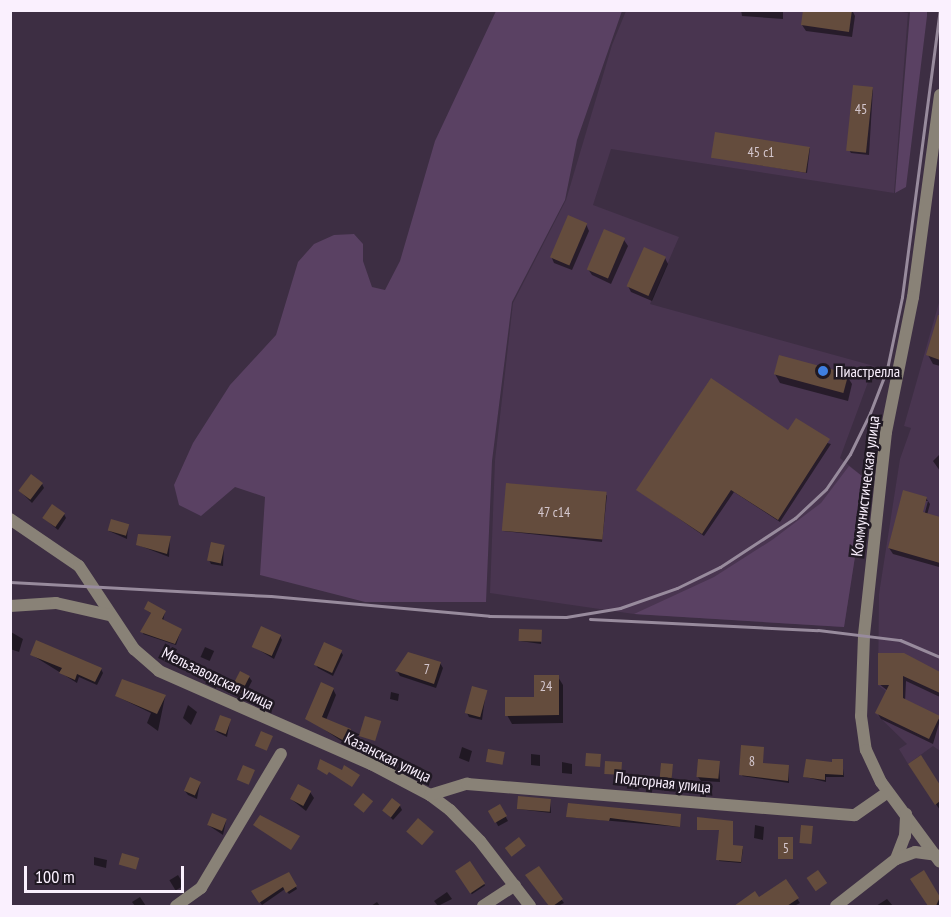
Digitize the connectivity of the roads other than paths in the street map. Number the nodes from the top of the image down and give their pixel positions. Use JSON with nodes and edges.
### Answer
{"nodes":[{"id":1,"x":940,"y":95,"type":"edge"},
{"id":2,"x":10,"y":519,"type":"edge"},
{"id":3,"x":10,"y":606,"type":"edge"},
{"id":4,"x":109,"y":615,"type":"junction"},
{"id":5,"x":292,"y":732,"type":"joint"},
{"id":6,"x":281,"y":754,"type":"dead end"},
{"id":7,"x":888,"y":792,"type":"junction"},
{"id":8,"x":430,"y":795,"type":"junction"},
{"id":9,"x":906,"y":814,"type":"junction"},
{"id":10,"x":938,"y":858,"type":"edge"},
{"id":11,"x":897,"y":859,"type":"junction"},
{"id":12,"x":515,"y":885,"type":"junction"},
{"id":13,"x":176,"y":906,"type":"edge"},
{"id":14,"x":483,"y":906,"type":"edge"},
{"id":15,"x":530,"y":906,"type":"edge"},
{"id":16,"x":836,"y":906,"type":"edge"}],
"edges":[{"from":1,"to":7,"type":"street","name":"Коммунистическая улица"},
{"from":2,"to":4,"type":"street","name":"Мельзаводская улица"},
{"from":3,"to":4,"type":"street"},
{"from":4,"to":5,"type":"street","name":"Мельзаводская улица"},
{"from":5,"to":8,"type":"street","name":"Казанская улица"},
{"from":6,"to":13,"type":"street"},
{"from":7,"to":8,"type":"street","name":"Подгорная улица"},
{"from":7,"to":9,"type":"street","name":"Коммунистическая улица"},
{"from":8,"to":12,"type":"street","name":"Казанская улица"},
{"from":9,"to":10,"type":"street","name":"Коммунистическая улица"},
{"from":9,"to":11,"type":"street"},
{"from":10,"to":11,"type":"street"},
{"from":11,"to":16,"type":"street"},
{"from":12,"to":14,"type":"street"},
{"from":12,"to":15,"type":"street","name":"Казанская улица"}]}
